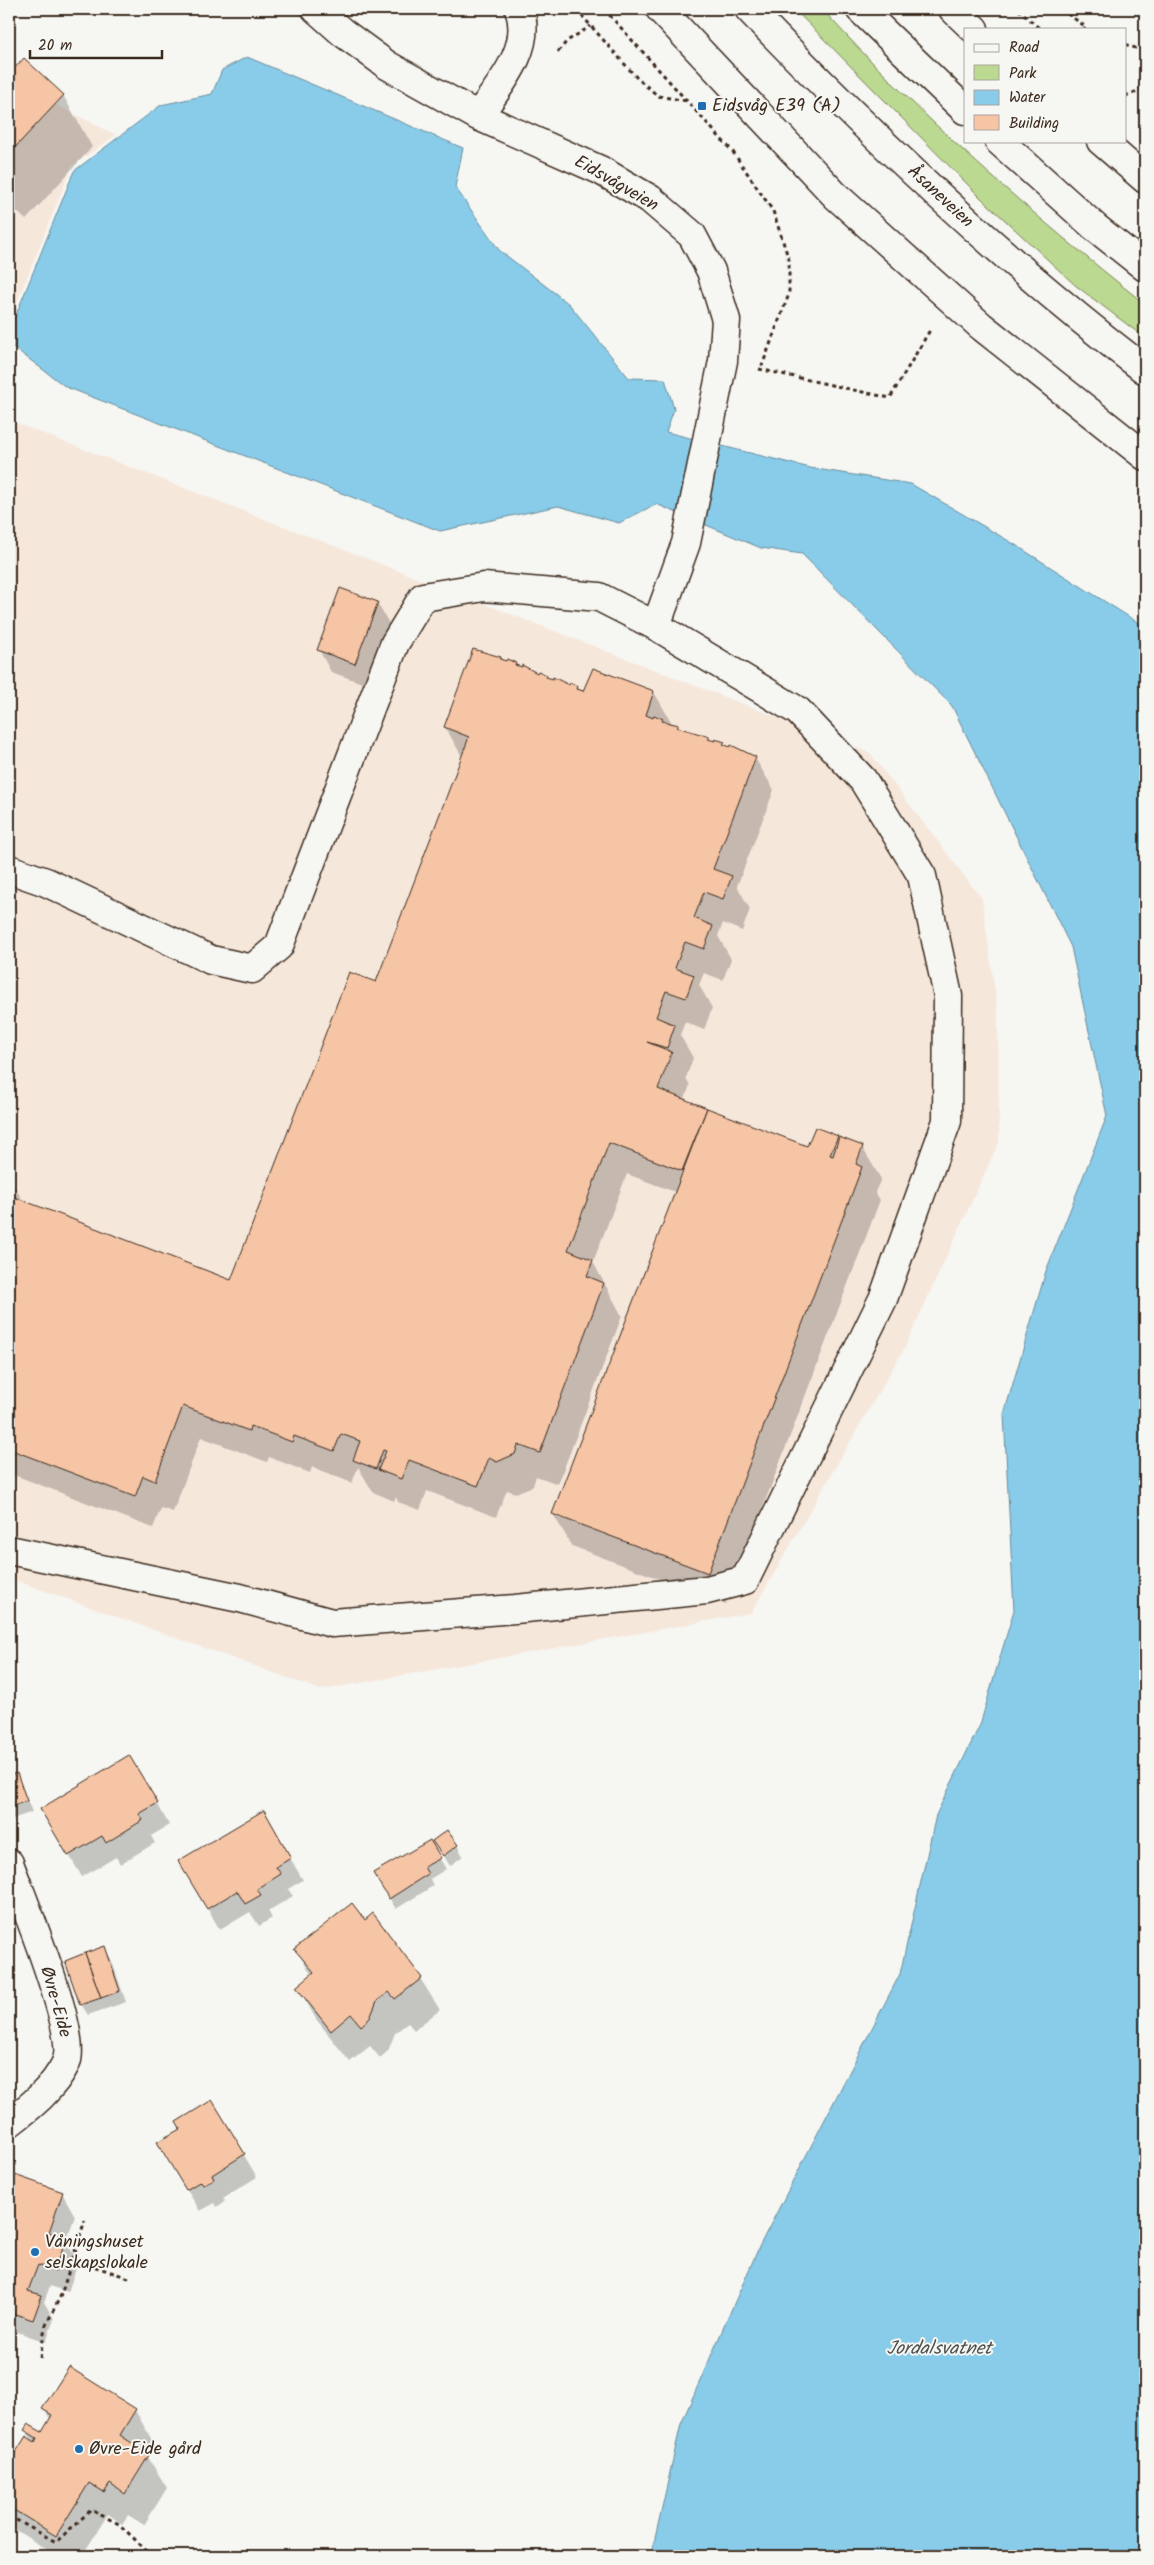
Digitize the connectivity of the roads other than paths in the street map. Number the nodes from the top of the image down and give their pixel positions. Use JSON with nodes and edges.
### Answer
{"nodes":[{"id":1,"x":316,"y":9,"type":"edge"},
{"id":2,"x":519,"y":9,"type":"edge"},
{"id":3,"x":660,"y":9,"type":"edge"},
{"id":4,"x":749,"y":9,"type":"edge"},
{"id":5,"x":860,"y":9,"type":"edge"},
{"id":6,"x":953,"y":9,"type":"edge"},
{"id":7,"x":973,"y":28,"type":"edge"},
{"id":8,"x":964,"y":109,"type":"edge"},
{"id":9,"x":478,"y":116,"type":"junction"},
{"id":10,"x":1000,"y":142,"type":"edge"},
{"id":11,"x":1102,"y":142,"type":"edge"},
{"id":12,"x":1145,"y":179,"type":"edge"},
{"id":13,"x":1145,"y":267,"type":"edge"},
{"id":14,"x":1145,"y":370,"type":"edge"},
{"id":15,"x":1145,"y":456,"type":"edge"},
{"id":16,"x":656,"y":626,"type":"junction"},
{"id":17,"x":9,"y":869,"type":"edge"},
{"id":18,"x":9,"y":1550,"type":"edge"},
{"id":19,"x":9,"y":1864,"type":"edge"},
{"id":20,"x":9,"y":2123,"type":"edge"}],
"edges":[{"from":1,"to":9,"type":"main road","name":"Eidsvågveien"},
{"from":2,"to":9,"type":"main road"},
{"from":3,"to":15,"type":"main road"},
{"from":4,"to":14,"type":"main road","name":"Åsaneveien"},
{"from":5,"to":8,"type":"main road"},
{"from":6,"to":7,"type":"main road"},
{"from":9,"to":16,"type":"main road","name":"Eidsvågveien"},
{"from":10,"to":13,"type":"main road"},
{"from":11,"to":12,"type":"main road"},
{"from":16,"to":17,"type":"main road"},
{"from":16,"to":18,"type":"main road"},
{"from":19,"to":20,"type":"main road","name":"Øvre-Eide"}]}
